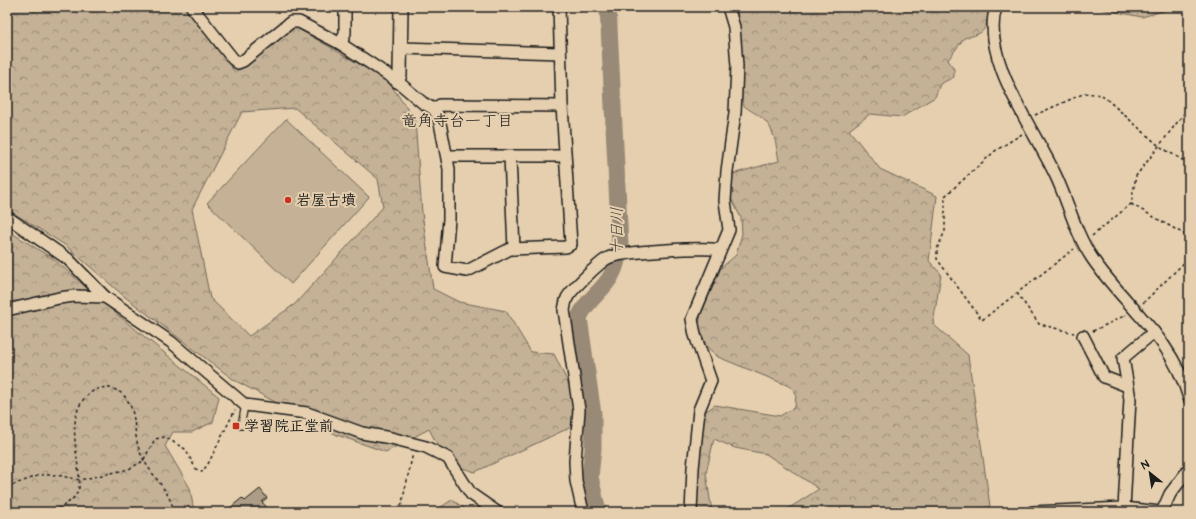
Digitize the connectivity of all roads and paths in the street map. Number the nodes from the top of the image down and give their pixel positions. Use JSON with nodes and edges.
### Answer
{"nodes":[{"id":1,"x":192,"y":7,"type":"edge"},
{"id":2,"x":345,"y":7,"type":"edge"},
{"id":3,"x":401,"y":7,"type":"edge"},
{"id":4,"x":559,"y":7,"type":"edge"},
{"id":5,"x":728,"y":7,"type":"edge"},
{"id":6,"x":996,"y":7,"type":"edge"},
{"id":7,"x":340,"y":44,"type":"junction"},
{"id":8,"x":401,"y":48,"type":"junction"},
{"id":9,"x":560,"y":53,"type":"junction"},
{"id":10,"x":396,"y":81,"type":"junction"},
{"id":11,"x":562,"y":106,"type":"junction"},
{"id":12,"x":1189,"y":107,"type":"edge"},
{"id":13,"x":434,"y":109,"type":"junction"},
{"id":14,"x":1029,"y":124,"type":"junction"},
{"id":15,"x":1159,"y":146,"type":"junction"},
{"id":16,"x":448,"y":156,"type":"junction"},
{"id":17,"x":565,"y":156,"type":"junction"},
{"id":18,"x":510,"y":157,"type":"junction"},
{"id":19,"x":1189,"y":164,"type":"edge"},
{"id":20,"x":1131,"y":204,"type":"junction"},
{"id":21,"x":7,"y":217,"type":"edge"},
{"id":22,"x":1189,"y":237,"type":"edge"},
{"id":23,"x":1083,"y":242,"type":"junction"},
{"id":24,"x":514,"y":249,"type":"junction"},
{"id":25,"x":720,"y":250,"type":"junction"},
{"id":26,"x":1189,"y":258,"type":"edge"},
{"id":27,"x":1017,"y":293,"type":"junction"},
{"id":28,"x":105,"y":297,"type":"junction"},
{"id":29,"x":7,"y":310,"type":"edge"},
{"id":30,"x":1136,"y":311,"type":"junction"},
{"id":31,"x":1154,"y":332,"type":"junction"},
{"id":32,"x":1083,"y":336,"type":"junction"},
{"id":33,"x":1127,"y":386,"type":"junction"},
{"id":34,"x":1189,"y":398,"type":"edge"},
{"id":35,"x":242,"y":403,"type":"junction"},
{"id":36,"x":241,"y":426,"type":"dead end"},
{"id":37,"x":415,"y":444,"type":"junction"},
{"id":38,"x":143,"y":461,"type":"junction"},
{"id":39,"x":1189,"y":469,"type":"edge"},
{"id":40,"x":80,"y":480,"type":"junction"},
{"id":41,"x":7,"y":487,"type":"edge"},
{"id":42,"x":1124,"y":508,"type":"junction"},
{"id":43,"x":52,"y":512,"type":"edge"},
{"id":44,"x":174,"y":512,"type":"edge"},
{"id":45,"x":400,"y":512,"type":"edge"},
{"id":46,"x":497,"y":512,"type":"edge"},
{"id":47,"x":583,"y":512,"type":"edge"},
{"id":48,"x":691,"y":512,"type":"edge"},
{"id":49,"x":1032,"y":512,"type":"edge"},
{"id":50,"x":1161,"y":512,"type":"edge"}],
"edges":[{"from":1,"to":7,"type":"street"},
{"from":2,"to":7,"type":"street"},
{"from":3,"to":8,"type":"street"},
{"from":4,"to":9,"type":"street"},
{"from":5,"to":25,"type":"street"},
{"from":6,"to":14,"type":"street"},
{"from":7,"to":10,"type":"street"},
{"from":8,"to":9,"type":"street"},
{"from":8,"to":10,"type":"street"},
{"from":9,"to":11,"type":"street"},
{"from":10,"to":13,"type":"street"},
{"from":11,"to":13,"type":"street"},
{"from":11,"to":17,"type":"street"},
{"from":12,"to":15,"type":"path"},
{"from":13,"to":16,"type":"street"},
{"from":14,"to":15,"type":"path"},
{"from":14,"to":23,"type":"street"},
{"from":14,"to":27,"type":"path"},
{"from":15,"to":19,"type":"path"},
{"from":15,"to":20,"type":"path"},
{"from":16,"to":18,"type":"street"},
{"from":16,"to":24,"type":"street"},
{"from":17,"to":18,"type":"street"},
{"from":17,"to":24,"type":"street"},
{"from":18,"to":24,"type":"street"},
{"from":20,"to":22,"type":"path"},
{"from":20,"to":23,"type":"path"},
{"from":21,"to":28,"type":"street"},
{"from":23,"to":27,"type":"path"},
{"from":23,"to":30,"type":"street"},
{"from":25,"to":47,"type":"street"},
{"from":25,"to":48,"type":"street"},
{"from":26,"to":30,"type":"path"},
{"from":27,"to":32,"type":"path"},
{"from":28,"to":29,"type":"street"},
{"from":28,"to":35,"type":"street"},
{"from":30,"to":31,"type":"street"},
{"from":30,"to":32,"type":"path"},
{"from":31,"to":33,"type":"street"},
{"from":31,"to":34,"type":"street"},
{"from":32,"to":33,"type":"street"},
{"from":33,"to":42,"type":"street"},
{"from":35,"to":36,"type":"lane"},
{"from":35,"to":37,"type":"street"},
{"from":35,"to":38,"type":"path"},
{"from":37,"to":45,"type":"path"},
{"from":37,"to":46,"type":"street"},
{"from":38,"to":40,"type":"path"},
{"from":38,"to":40,"type":"path"},
{"from":38,"to":44,"type":"path"},
{"from":39,"to":50,"type":"street"},
{"from":40,"to":41,"type":"path"},
{"from":40,"to":43,"type":"path"},
{"from":42,"to":49,"type":"street"},
{"from":42,"to":50,"type":"street"}]}
